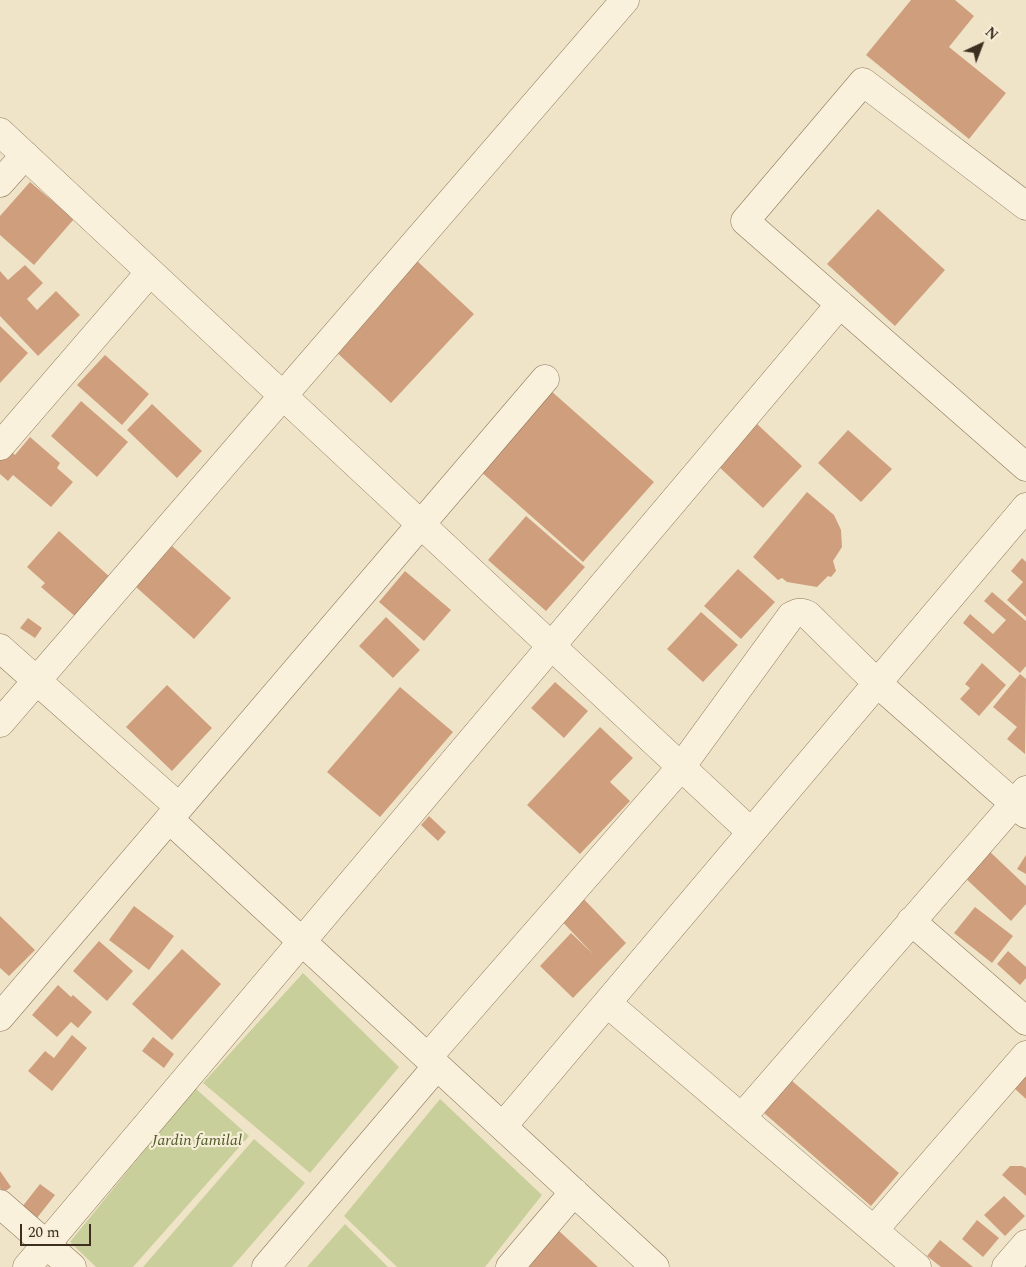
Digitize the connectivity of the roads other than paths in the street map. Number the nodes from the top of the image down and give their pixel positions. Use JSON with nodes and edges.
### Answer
{"nodes":[{"id":1,"x":625,"y":0,"type":"edge"},
{"id":2,"x":0,"y":132,"type":"edge"},
{"id":3,"x":25,"y":155,"type":"junction"},
{"id":4,"x":0,"y":184,"type":"edge"},
{"id":5,"x":1026,"y":206,"type":"edge"},
{"id":6,"x":150,"y":272,"type":"junction"},
{"id":7,"x":840,"y":304,"type":"junction"},
{"id":8,"x":545,"y":379,"type":"dead end"},
{"id":9,"x":283,"y":396,"type":"junction"},
{"id":10,"x":0,"y":446,"type":"edge"},
{"id":11,"x":1026,"y":467,"type":"edge"},
{"id":12,"x":1026,"y":507,"type":"edge"},
{"id":13,"x":421,"y":524,"type":"junction"},
{"id":14,"x":551,"y":646,"type":"junction"},
{"id":15,"x":0,"y":648,"type":"edge"},
{"id":16,"x":37,"y":680,"type":"junction"},
{"id":17,"x":877,"y":683,"type":"junction"},
{"id":18,"x":0,"y":723,"type":"edge"},
{"id":19,"x":681,"y":767,"type":"junction"},
{"id":20,"x":1022,"y":802,"type":"edge"},
{"id":21,"x":174,"y":813,"type":"junction"},
{"id":22,"x":751,"y":832,"type":"junction"},
{"id":23,"x":911,"y":921,"type":"junction"},
{"id":24,"x":302,"y":941,"type":"junction"},
{"id":25,"x":607,"y":1003,"type":"junction"},
{"id":26,"x":0,"y":1017,"type":"edge"},
{"id":27,"x":1026,"y":1021,"type":"edge"},
{"id":28,"x":1026,"y":1055,"type":"edge"},
{"id":29,"x":432,"y":1062,"type":"junction"},
{"id":30,"x":742,"y":1117,"type":"junction"},
{"id":31,"x":503,"y":1126,"type":"junction"},
{"id":32,"x":574,"y":1192,"type":"junction"},
{"id":33,"x":0,"y":1204,"type":"edge"},
{"id":34,"x":874,"y":1230,"type":"junction"},
{"id":35,"x":47,"y":1244,"type":"junction"},
{"id":36,"x":1026,"y":1244,"type":"edge"},
{"id":37,"x":27,"y":1267,"type":"edge"},
{"id":38,"x":72,"y":1267,"type":"edge"},
{"id":39,"x":266,"y":1267,"type":"edge"},
{"id":40,"x":510,"y":1267,"type":"edge"},
{"id":41,"x":655,"y":1267,"type":"edge"},
{"id":42,"x":917,"y":1267,"type":"edge"},
{"id":43,"x":1006,"y":1267,"type":"edge"}],
"edges":[{"from":1,"to":9,"type":"street"},
{"from":2,"to":3,"type":"street"},
{"from":3,"to":4,"type":"street"},
{"from":3,"to":6,"type":"street"},
{"from":5,"to":7,"type":"street"},
{"from":6,"to":9,"type":"street"},
{"from":6,"to":10,"type":"street"},
{"from":7,"to":11,"type":"street"},
{"from":7,"to":14,"type":"street"},
{"from":8,"to":13,"type":"street"},
{"from":9,"to":13,"type":"street"},
{"from":9,"to":16,"type":"street"},
{"from":12,"to":17,"type":"street"},
{"from":13,"to":14,"type":"street"},
{"from":13,"to":21,"type":"street"},
{"from":14,"to":19,"type":"street"},
{"from":14,"to":24,"type":"street"},
{"from":15,"to":16,"type":"street"},
{"from":16,"to":18,"type":"street"},
{"from":16,"to":21,"type":"street"},
{"from":17,"to":19,"type":"street"},
{"from":17,"to":20,"type":"street"},
{"from":17,"to":22,"type":"street"},
{"from":19,"to":22,"type":"street"},
{"from":19,"to":29,"type":"street"},
{"from":20,"to":23,"type":"street"},
{"from":21,"to":24,"type":"street"},
{"from":21,"to":26,"type":"street"},
{"from":22,"to":25,"type":"street"},
{"from":23,"to":27,"type":"street"},
{"from":23,"to":30,"type":"street"},
{"from":24,"to":29,"type":"street"},
{"from":24,"to":35,"type":"street"},
{"from":25,"to":30,"type":"street"},
{"from":25,"to":31,"type":"street"},
{"from":28,"to":34,"type":"street"},
{"from":29,"to":31,"type":"street"},
{"from":29,"to":39,"type":"street"},
{"from":30,"to":34,"type":"street"},
{"from":31,"to":32,"type":"street"},
{"from":32,"to":40,"type":"street"},
{"from":32,"to":41,"type":"street"},
{"from":33,"to":35,"type":"street"},
{"from":34,"to":42,"type":"street"},
{"from":35,"to":37,"type":"street"},
{"from":35,"to":38,"type":"street"},
{"from":36,"to":43,"type":"street"}]}
